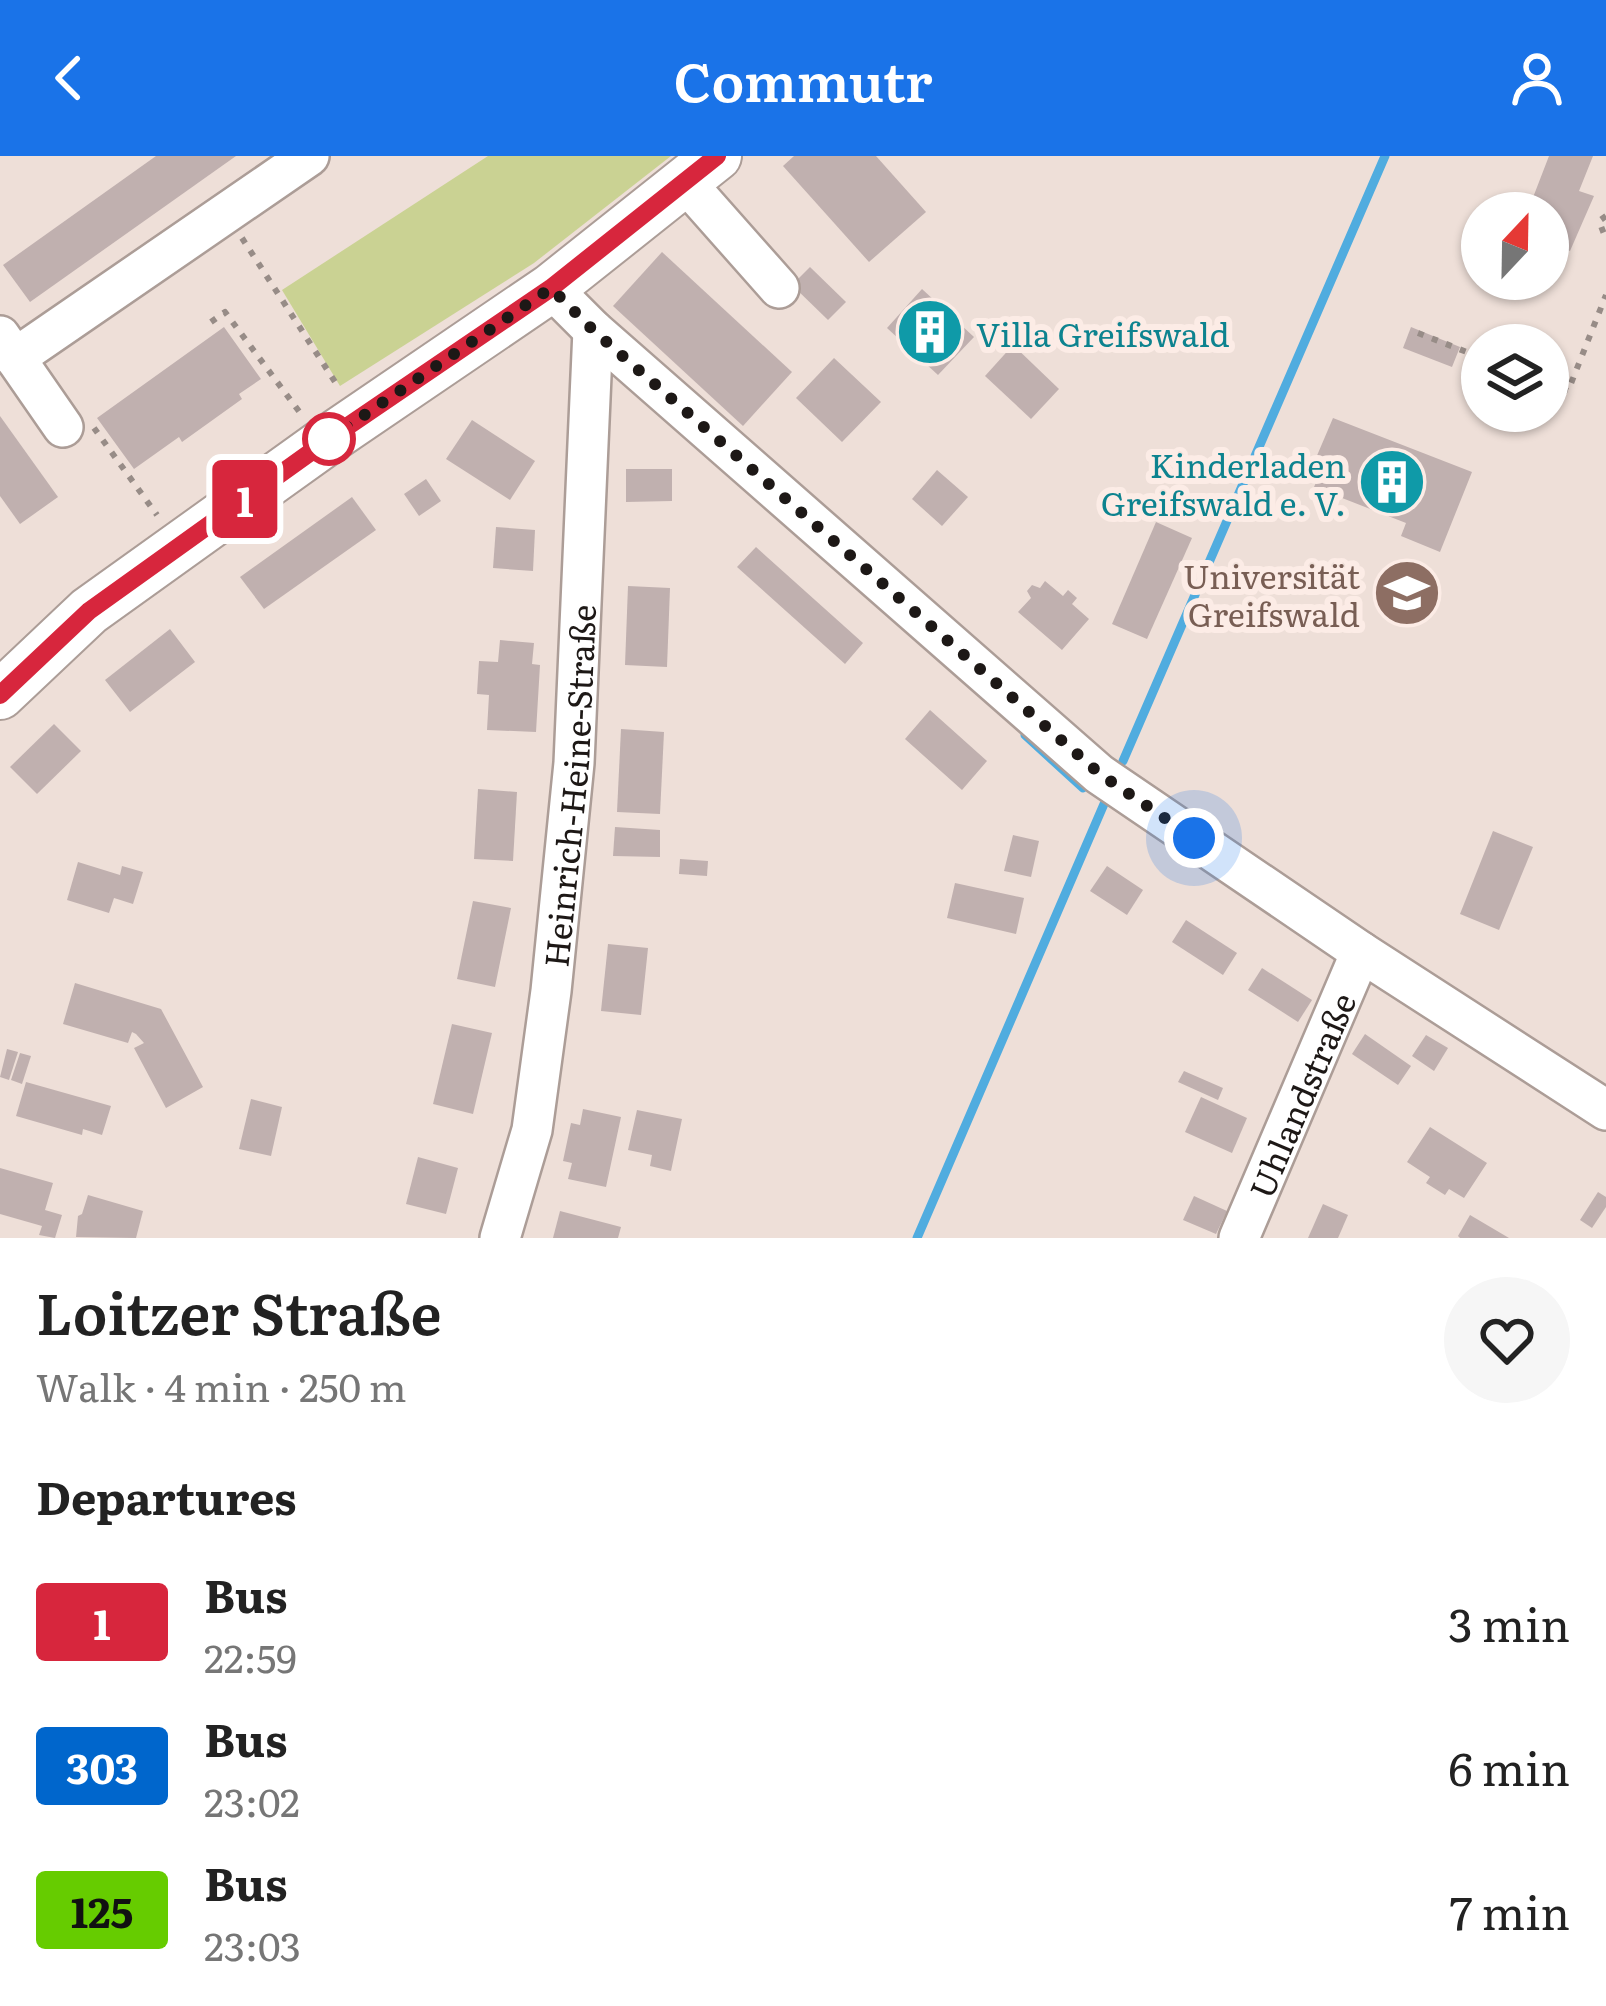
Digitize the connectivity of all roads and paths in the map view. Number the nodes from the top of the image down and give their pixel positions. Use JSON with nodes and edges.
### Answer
{"nodes":[{"id":1,"x":309,"y":156,"type":"edge"},
{"id":2,"x":702,"y":169,"type":"edge"},
{"id":3,"x":226,"y":213,"type":"junction"},
{"id":4,"x":1606,"y":216,"type":"edge"},
{"id":5,"x":1606,"y":239,"type":"edge"},
{"id":6,"x":551,"y":288,"type":"junction"},
{"id":7,"x":779,"y":288,"type":"dead end"},
{"id":8,"x":1606,"y":295,"type":"edge"},
{"id":9,"x":211,"y":322,"type":"dead end"},
{"id":10,"x":593,"y":330,"type":"junction"},
{"id":11,"x":1418,"y":333,"type":"dead end"},
{"id":12,"x":8,"y":347,"type":"edge"},
{"id":13,"x":1461,"y":350,"type":"edge"},
{"id":14,"x":1569,"y":389,"type":"edge"},
{"id":15,"x":340,"y":392,"type":"dead end"},
{"id":16,"x":303,"y":417,"type":"dead end"},
{"id":17,"x":57,"y":420,"type":"joint"},
{"id":18,"x":169,"y":531,"type":"dead end"},
{"id":19,"x":0,"y":695,"type":"edge"},
{"id":20,"x":1361,"y":952,"type":"junction"},
{"id":21,"x":1606,"y":1110,"type":"edge"},
{"id":22,"x":500,"y":1238,"type":"edge"},
{"id":23,"x":1239,"y":1238,"type":"edge"}],
"edges":[{"from":1,"to":3,"type":"street"},
{"from":2,"to":6,"type":"main road"},
{"from":2,"to":7,"type":"street"},
{"from":3,"to":12,"type":"street"},
{"from":3,"to":15,"type":"path"},
{"from":4,"to":5,"type":"path"},
{"from":6,"to":10,"type":"street"},
{"from":6,"to":19,"type":"main road"},
{"from":8,"to":14,"type":"path"},
{"from":9,"to":16,"type":"path"},
{"from":10,"to":20,"type":"street"},
{"from":10,"to":22,"type":"street","name":"Heinrich-Heine-Straße"},
{"from":11,"to":13,"type":"path"},
{"from":12,"to":17,"type":"street"},
{"from":17,"to":18,"type":"path"},
{"from":20,"to":21,"type":"street"},
{"from":20,"to":23,"type":"street","name":"Uhlandstraße"}]}
